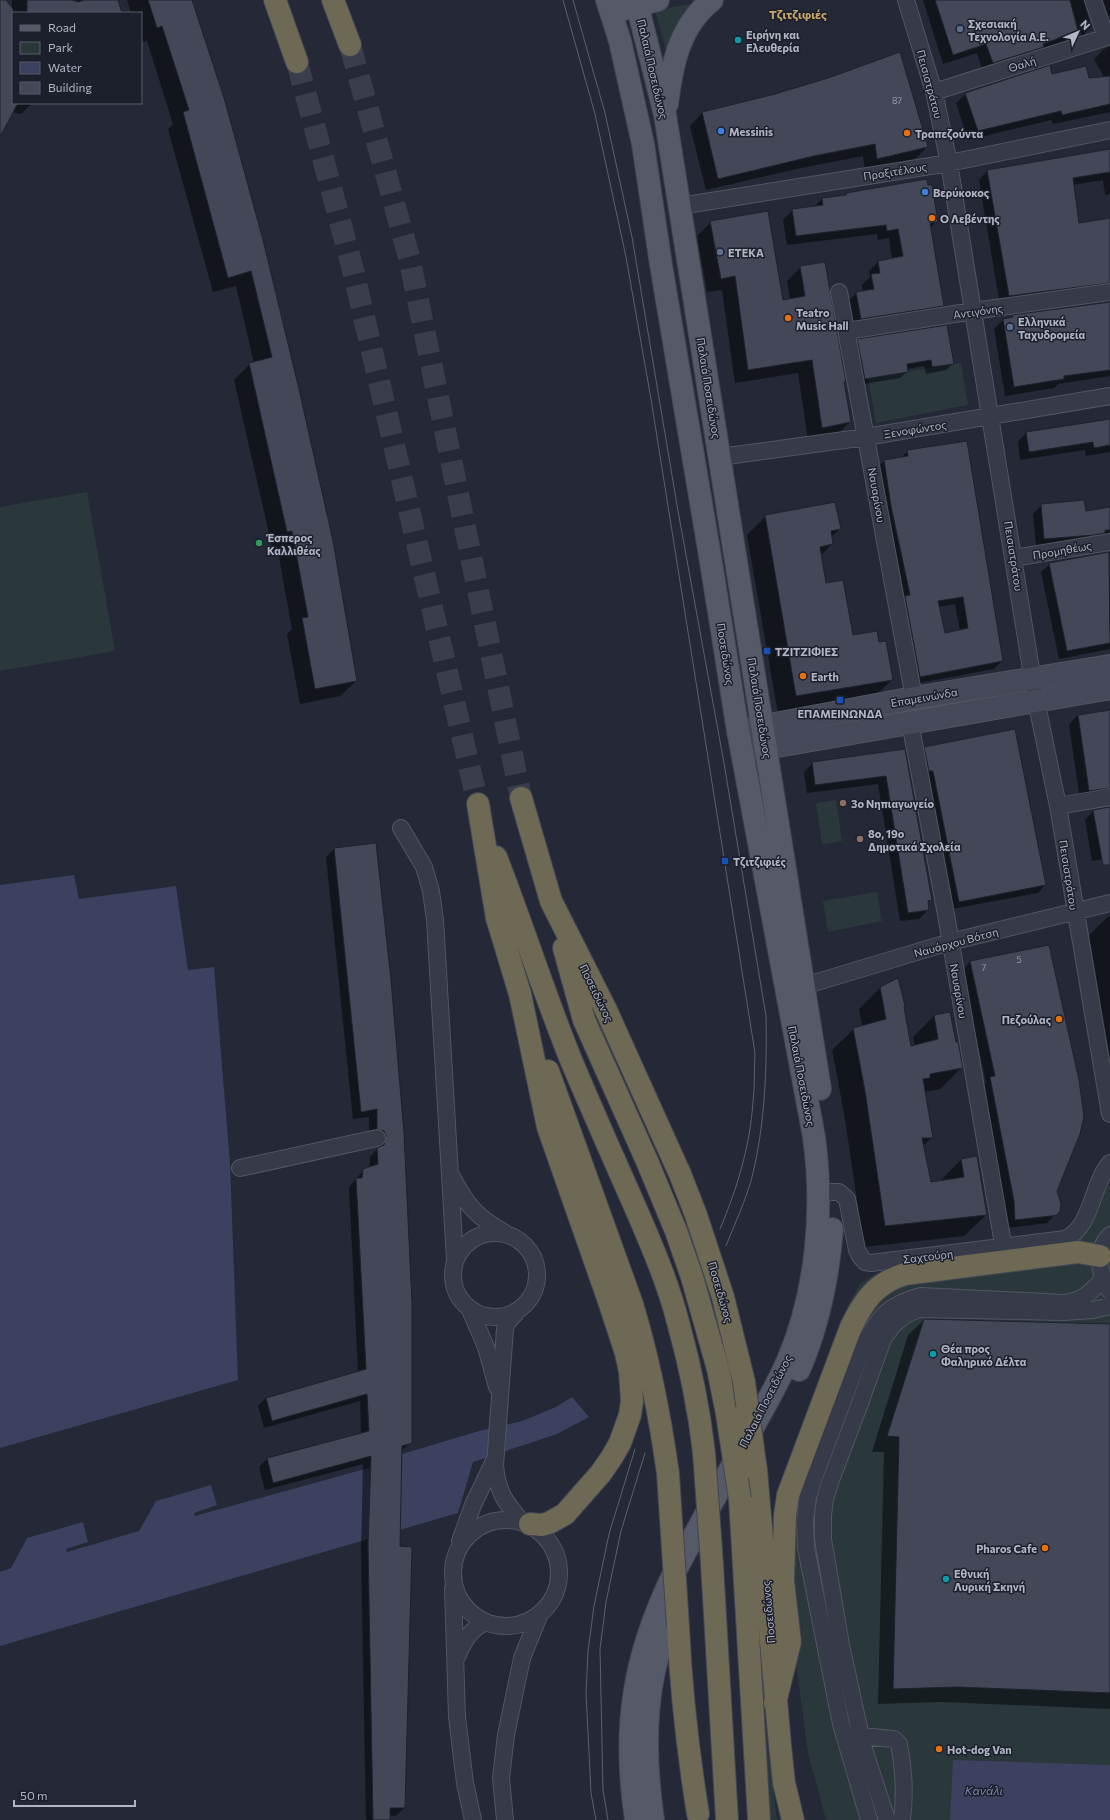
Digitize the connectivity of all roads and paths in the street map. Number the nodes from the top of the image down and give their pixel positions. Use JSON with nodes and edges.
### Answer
{"nodes":[{"id":1,"x":275,"y":0,"type":"edge"},
{"id":2,"x":333,"y":0,"type":"edge"},
{"id":3,"x":712,"y":0,"type":"edge"},
{"id":4,"x":906,"y":0,"type":"edge"},
{"id":5,"x":1093,"y":0,"type":"edge"},
{"id":6,"x":644,"y":2,"type":"edge"},
{"id":7,"x":609,"y":6,"type":"edge"},
{"id":8,"x":1108,"y":36,"type":"edge"},
{"id":9,"x":350,"y":45,"type":"tunnel mouth"},
{"id":10,"x":297,"y":62,"type":"tunnel mouth"},
{"id":11,"x":934,"y":92,"type":"junction"},
{"id":12,"x":665,"y":115,"type":"junction"},
{"id":13,"x":1110,"y":130,"type":"edge"},
{"id":14,"x":949,"y":163,"type":"junction"},
{"id":15,"x":680,"y":206,"type":"junction"},
{"id":16,"x":839,"y":292,"type":"dead end"},
{"id":17,"x":1110,"y":292,"type":"edge"},
{"id":18,"x":973,"y":311,"type":"junction"},
{"id":19,"x":847,"y":331,"type":"junction"},
{"id":20,"x":703,"y":351,"type":"junction"},
{"id":21,"x":676,"y":355,"type":"junction"},
{"id":22,"x":1110,"y":396,"type":"edge"},
{"id":23,"x":991,"y":416,"type":"junction"},
{"id":24,"x":866,"y":437,"type":"junction"},
{"id":25,"x":720,"y":457,"type":"junction"},
{"id":26,"x":1110,"y":542,"type":"edge"},
{"id":27,"x":735,"y":551,"type":"junction"},
{"id":28,"x":710,"y":556,"type":"junction"},
{"id":29,"x":1014,"y":558,"type":"junction"},
{"id":30,"x":1110,"y":666,"type":"edge"},
{"id":31,"x":1033,"y":678,"type":"junction"},
{"id":32,"x":1110,"y":688,"type":"edge"},
{"id":33,"x":914,"y":698,"type":"junction"},
{"id":34,"x":1036,"y":700,"type":"junction"},
{"id":35,"x":910,"y":722,"type":"junction"},
{"id":36,"x":738,"y":731,"type":"junction"},
{"id":37,"x":765,"y":737,"type":"junction"},
{"id":38,"x":742,"y":752,"type":"junction"},
{"id":39,"x":1110,"y":797,"type":"edge"},
{"id":40,"x":521,"y":798,"type":"tunnel mouth"},
{"id":41,"x":1058,"y":806,"type":"junction"},
{"id":42,"x":401,"y":828,"type":"dead end"},
{"id":43,"x":551,"y":901,"type":"junction"},
{"id":44,"x":1110,"y":903,"type":"edge"},
{"id":45,"x":1075,"y":912,"type":"junction"},
{"id":46,"x":950,"y":942,"type":"junction"},
{"id":47,"x":804,"y":986,"type":"junction"},
{"id":48,"x":520,"y":994,"type":"junction"},
{"id":49,"x":1110,"y":1114,"type":"edge"},
{"id":50,"x":377,"y":1138,"type":"dead end"},
{"id":51,"x":1110,"y":1163,"type":"edge"},
{"id":52,"x":240,"y":1168,"type":"dead end"},
{"id":53,"x":450,"y":1172,"type":"junction"},
{"id":54,"x":831,"y":1192,"type":"junction"},
{"id":55,"x":508,"y":1235,"type":"junction"},
{"id":56,"x":1110,"y":1235,"type":"edge"},
{"id":57,"x":1005,"y":1254,"type":"junction"},
{"id":58,"x":1100,"y":1256,"type":"junction"},
{"id":59,"x":455,"y":1260,"type":"junction"},
{"id":60,"x":1106,"y":1285,"type":"edge"},
{"id":61,"x":1110,"y":1306,"type":"edge"},
{"id":62,"x":470,"y":1310,"type":"junction"},
{"id":63,"x":516,"y":1312,"type":"junction"},
{"id":64,"x":501,"y":1398,"type":"junction"},
{"id":65,"x":496,"y":1456,"type":"junction"},
{"id":66,"x":526,"y":1523,"type":"junction"},
{"id":67,"x":456,"y":1555,"type":"junction"},
{"id":68,"x":452,"y":1572,"type":"junction"},
{"id":69,"x":539,"y":1616,"type":"junction"},
{"id":70,"x":486,"y":1622,"type":"junction"},
{"id":71,"x":502,"y":1626,"type":"junction"},
{"id":72,"x":522,"y":1658,"type":"junction"},
{"id":73,"x":455,"y":1661,"type":"junction"},
{"id":74,"x":775,"y":1703,"type":"junction"},
{"id":75,"x":861,"y":1736,"type":"junction"},
{"id":76,"x":698,"y":1814,"type":"dead end"},
{"id":77,"x":473,"y":1820,"type":"edge"},
{"id":78,"x":505,"y":1820,"type":"edge"},
{"id":79,"x":636,"y":1820,"type":"edge"},
{"id":80,"x":653,"y":1820,"type":"edge"},
{"id":81,"x":727,"y":1820,"type":"edge"},
{"id":82,"x":759,"y":1820,"type":"edge"},
{"id":83,"x":793,"y":1820,"type":"edge"},
{"id":84,"x":869,"y":1820,"type":"edge"},
{"id":85,"x":887,"y":1820,"type":"edge"},
{"id":86,"x":902,"y":1820,"type":"edge"}],
"edges":[{"from":1,"to":10,"type":"highway"},
{"from":2,"to":9,"type":"highway"},
{"from":3,"to":12,"type":"main road"},
{"from":4,"to":11,"type":"street","name":"Πεισιστράτου"},
{"from":5,"to":8,"type":"street"},
{"from":6,"to":7,"type":"main road"},
{"from":6,"to":12,"type":"main road","name":"Παλαιά Ποσειδώνος"},
{"from":7,"to":21,"type":"main road"},
{"from":8,"to":11,"type":"street","name":"Θαλή"},
{"from":11,"to":14,"type":"street","name":"Πεισιστράτου"},
{"from":12,"to":15,"type":"main road","name":"Παλαιά Ποσειδώνος"},
{"from":13,"to":14,"type":"street","name":"Πραξιτέλους"},
{"from":14,"to":15,"type":"street","name":"Πραξιτέλους"},
{"from":14,"to":18,"type":"street","name":"Πεισιστράτου"},
{"from":15,"to":20,"type":"main road","name":"Παλαιά Ποσειδώνος"},
{"from":16,"to":19,"type":"street","name":"Ναυαρίνου"},
{"from":17,"to":18,"type":"street","name":"Αντιγόνης"},
{"from":18,"to":19,"type":"street","name":"Αντιγόνης"},
{"from":18,"to":23,"type":"street","name":"Πεισιστράτου"},
{"from":19,"to":24,"type":"street","name":"Ναυαρίνου"},
{"from":20,"to":21,"type":"main road"},
{"from":20,"to":25,"type":"main road","name":"Παλαιά Ποσειδώνος"},
{"from":21,"to":28,"type":"main road"},
{"from":22,"to":23,"type":"street","name":"Ξενοφώντος"},
{"from":23,"to":24,"type":"street","name":"Ξενοφώντος"},
{"from":23,"to":29,"type":"street","name":"Πεισιστράτου"},
{"from":24,"to":25,"type":"street","name":"Ξενοφώντος"},
{"from":24,"to":33,"type":"street","name":"Ναυαρίνου"},
{"from":25,"to":27,"type":"main road","name":"Παλαιά Ποσειδώνος"},
{"from":26,"to":29,"type":"street","name":"Προμηθέως"},
{"from":27,"to":28,"type":"main road"},
{"from":27,"to":37,"type":"main road","name":"Παλαιά Ποσειδώνος"},
{"from":28,"to":36,"type":"main road","name":"Ποσειδώνος"},
{"from":29,"to":31,"type":"street","name":"Πεισιστράτου"},
{"from":30,"to":31,"type":"main road","name":"Επαμεινώνδα"},
{"from":31,"to":33,"type":"main road","name":"Επαμεινώνδα"},
{"from":31,"to":34,"type":"street","name":"Πεισιστράτου"},
{"from":32,"to":34,"type":"main road","name":"Επαμεινώνδα"},
{"from":33,"to":37,"type":"main road","name":"Επαμεινώνδα"},
{"from":34,"to":35,"type":"main road","name":"Επαμεινώνδα"},
{"from":34,"to":41,"type":"street","name":"Πεισιστράτου"},
{"from":35,"to":37,"type":"main road","name":"Επαμεινώνδα"},
{"from":35,"to":46,"type":"street","name":"Ναυαρίνου"},
{"from":36,"to":37,"type":"main road","name":"Επαμεινώνδα"},
{"from":36,"to":38,"type":"main road","name":"Ποσειδώνος"},
{"from":37,"to":38,"type":"main road","name":"Επαμεινώνδα"},
{"from":37,"to":47,"type":"main road","name":"Παλαιά Ποσειδώνος"},
{"from":38,"to":79,"type":"main road","name":"Παλαιά Ποσειδώνος"},
{"from":39,"to":41,"type":"street"},
{"from":40,"to":43,"type":"highway","name":"Ποσειδώνος"},
{"from":41,"to":45,"type":"street","name":"Πεισιστράτου"},
{"from":42,"to":53,"type":"street"},
{"from":43,"to":74,"type":"highway","name":"Ποσειδώνος","bridge":true},
{"from":43,"to":82,"type":"highway","bridge":true},
{"from":44,"to":45,"type":"street","name":"Ναυάρχου Βότση"},
{"from":45,"to":46,"type":"street","name":"Ναυάρχου Βότση"},
{"from":45,"to":49,"type":"street","name":"Πεισιστράτου"},
{"from":46,"to":47,"type":"street","name":"Ναυάρχου Βότση"},
{"from":46,"to":57,"type":"street","name":"Ναυαρίνου"},
{"from":47,"to":54,"type":"main road","name":"Παλαιά Ποσειδώνος"},
{"from":48,"to":66,"type":"highway"},
{"from":48,"to":76,"type":"highway","bridge":true},
{"from":48,"to":81,"type":"highway","bridge":true},
{"from":50,"to":52,"type":"street"},
{"from":51,"to":57,"type":"street","name":"Σαχτούρη"},
{"from":53,"to":55,"type":"street"},
{"from":53,"to":59,"type":"street"},
{"from":54,"to":57,"type":"street","name":"Σαχτούρη"},
{"from":54,"to":80,"type":"main road","name":"Παλαιά Ποσειδώνος"},
{"from":55,"to":59,"type":"street"},
{"from":55,"to":63,"type":"street"},
{"from":56,"to":58,"type":"street"},
{"from":57,"to":58,"type":"highway"},
{"from":57,"to":74,"type":"highway"},
{"from":58,"to":60,"type":"street"},
{"from":59,"to":62,"type":"street"},
{"from":60,"to":84,"type":"street"},
{"from":61,"to":75,"type":"street"},
{"from":62,"to":63,"type":"street"},
{"from":62,"to":64,"type":"street"},
{"from":63,"to":64,"type":"street"},
{"from":64,"to":65,"type":"street"},
{"from":65,"to":66,"type":"street"},
{"from":65,"to":67,"type":"street"},
{"from":66,"to":67,"type":"street"},
{"from":66,"to":69,"type":"street"},
{"from":67,"to":68,"type":"street"},
{"from":68,"to":70,"type":"street"},
{"from":68,"to":73,"type":"street"},
{"from":69,"to":71,"type":"street"},
{"from":69,"to":72,"type":"street"},
{"from":70,"to":71,"type":"street"},
{"from":70,"to":73,"type":"street"},
{"from":71,"to":72,"type":"street"},
{"from":72,"to":78,"type":"street"},
{"from":73,"to":77,"type":"street"},
{"from":74,"to":83,"type":"highway","name":"Ποσειδώνος"},
{"from":75,"to":85,"type":"street"},
{"from":75,"to":86,"type":"street"}]}
